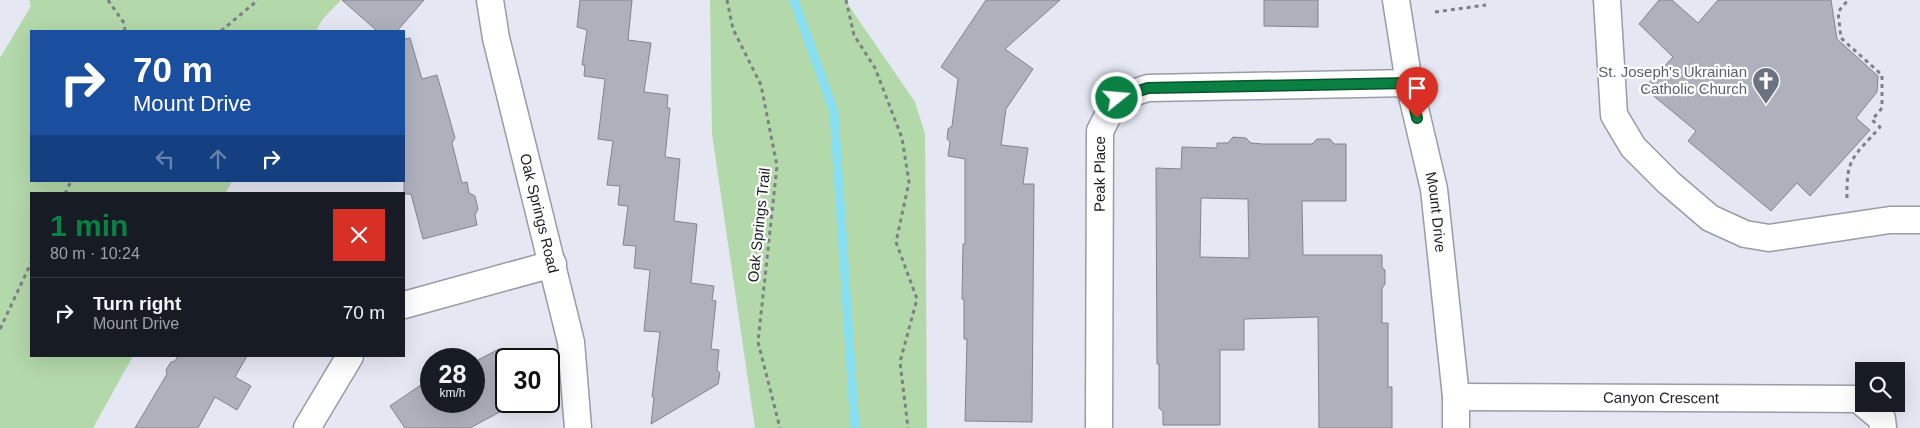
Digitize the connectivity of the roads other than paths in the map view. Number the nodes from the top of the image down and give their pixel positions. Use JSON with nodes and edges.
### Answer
{"nodes":[{"id":1,"x":490,"y":0,"type":"edge"},
{"id":2,"x":1396,"y":0,"type":"edge"},
{"id":3,"x":1607,"y":0,"type":"edge"},
{"id":4,"x":1409,"y":83,"type":"junction"},
{"id":5,"x":1920,"y":220,"type":"edge"},
{"id":6,"x":553,"y":264,"type":"junction"},
{"id":7,"x":405,"y":305,"type":"edge"},
{"id":8,"x":349,"y":357,"type":"edge"},
{"id":9,"x":1456,"y":397,"type":"junction"},
{"id":10,"x":1855,"y":399,"type":"edge"},
{"id":11,"x":1874,"y":412,"type":"edge"},
{"id":12,"x":307,"y":428,"type":"edge"},
{"id":13,"x":578,"y":428,"type":"edge"},
{"id":14,"x":1099,"y":428,"type":"edge"},
{"id":15,"x":1456,"y":428,"type":"edge"},
{"id":16,"x":1883,"y":428,"type":"edge"}],
"edges":[{"from":1,"to":6,"type":"street","name":"Oak Springs Road"},
{"from":2,"to":4,"type":"street","name":"Mount Drive"},
{"from":3,"to":5,"type":"street"},
{"from":4,"to":9,"type":"street","name":"Mount Drive"},
{"from":4,"to":14,"type":"street","name":"Peak Place"},
{"from":6,"to":7,"type":"street"},
{"from":6,"to":13,"type":"street","name":"Oak Springs Road"},
{"from":8,"to":12,"type":"street"},
{"from":9,"to":10,"type":"street","name":"Canyon Crescent"},
{"from":9,"to":15,"type":"street","name":"Mount Drive"},
{"from":11,"to":16,"type":"street","name":"Canyon Crescent"}]}
